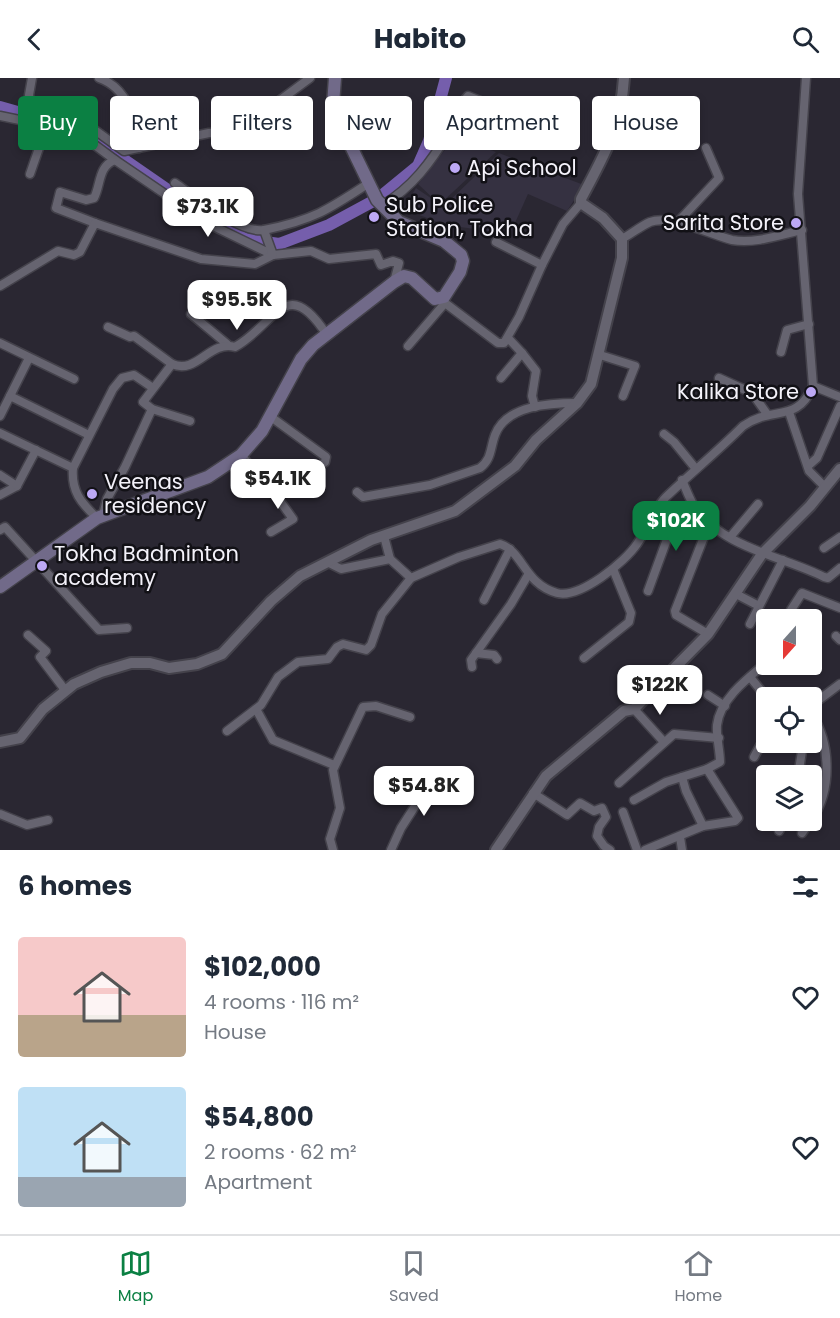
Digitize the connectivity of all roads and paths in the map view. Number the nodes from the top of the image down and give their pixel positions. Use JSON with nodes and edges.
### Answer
{"nodes":[{"id":1,"x":32,"y":78,"type":"edge"},
{"id":2,"x":310,"y":78,"type":"edge"},
{"id":3,"x":624,"y":78,"type":"edge"},
{"id":4,"x":806,"y":78,"type":"edge"},
{"id":5,"x":104,"y":79,"type":"edge"},
{"id":6,"x":332,"y":79,"type":"edge"},
{"id":7,"x":124,"y":96,"type":"edge"},
{"id":8,"x":0,"y":116,"type":"edge"},
{"id":9,"x":18,"y":119,"type":"edge"},
{"id":10,"x":199,"y":135,"type":"edge"},
{"id":11,"x":110,"y":141,"type":"edge"},
{"id":12,"x":98,"y":147,"type":"edge"},
{"id":13,"x":706,"y":148,"type":"dead end"},
{"id":14,"x":38,"y":150,"type":"edge"},
{"id":15,"x":436,"y":150,"type":"edge"},
{"id":16,"x":115,"y":160,"type":"junction"},
{"id":17,"x":30,"y":174,"type":"dead end"},
{"id":18,"x":175,"y":183,"type":"dead end"},
{"id":19,"x":375,"y":195,"type":"junction"},
{"id":20,"x":581,"y":203,"type":"junction"},
{"id":21,"x":95,"y":223,"type":"junction"},
{"id":22,"x":677,"y":223,"type":"junction"},
{"id":23,"x":802,"y":230,"type":"junction"},
{"id":24,"x":266,"y":233,"type":"junction"},
{"id":25,"x":622,"y":239,"type":"junction"},
{"id":26,"x":496,"y":242,"type":"dead end"},
{"id":27,"x":273,"y":253,"type":"junction"},
{"id":28,"x":542,"y":265,"type":"junction"},
{"id":29,"x":394,"y":282,"type":"junction"},
{"id":30,"x":0,"y":286,"type":"edge"},
{"id":31,"x":445,"y":300,"type":"junction"},
{"id":32,"x":190,"y":314,"type":"dead end"},
{"id":33,"x":810,"y":324,"type":"junction"},
{"id":34,"x":108,"y":327,"type":"dead end"},
{"id":35,"x":327,"y":335,"type":"junction"},
{"id":36,"x":508,"y":338,"type":"junction"},
{"id":37,"x":0,"y":343,"type":"edge"},
{"id":38,"x":227,"y":344,"type":"junction"},
{"id":39,"x":408,"y":346,"type":"dead end"},
{"id":40,"x":781,"y":352,"type":"dead end"},
{"id":41,"x":522,"y":353,"type":"junction"},
{"id":42,"x":600,"y":355,"type":"junction"},
{"id":43,"x":29,"y":358,"type":"junction"},
{"id":44,"x":172,"y":364,"type":"junction"},
{"id":45,"x":501,"y":378,"type":"dead end"},
{"id":46,"x":719,"y":378,"type":"dead end"},
{"id":47,"x":74,"y":379,"type":"dead end"},
{"id":48,"x":813,"y":386,"type":"junction"},
{"id":49,"x":153,"y":388,"type":"junction"},
{"id":50,"x":10,"y":396,"type":"junction"},
{"id":51,"x":623,"y":396,"type":"dead end"},
{"id":52,"x":840,"y":397,"type":"edge"},
{"id":53,"x":577,"y":403,"type":"junction"},
{"id":54,"x":840,"y":406,"type":"edge"},
{"id":55,"x":535,"y":407,"type":"junction"},
{"id":56,"x":152,"y":408,"type":"junction"},
{"id":57,"x":789,"y":412,"type":"junction"},
{"id":58,"x":766,"y":414,"type":"junction"},
{"id":59,"x":0,"y":416,"type":"edge"},
{"id":60,"x":271,"y":417,"type":"junction"},
{"id":61,"x":190,"y":421,"type":"dead end"},
{"id":62,"x":0,"y":432,"type":"edge"},
{"id":63,"x":664,"y":434,"type":"dead end"},
{"id":64,"x":89,"y":435,"type":"junction"},
{"id":65,"x":36,"y":450,"type":"junction"},
{"id":66,"x":241,"y":455,"type":"junction"},
{"id":67,"x":809,"y":465,"type":"junction"},
{"id":68,"x":74,"y":468,"type":"junction"},
{"id":69,"x":696,"y":469,"type":"junction"},
{"id":70,"x":840,"y":470,"type":"edge"},
{"id":71,"x":0,"y":475,"type":"edge"},
{"id":72,"x":682,"y":480,"type":"junction"},
{"id":73,"x":17,"y":486,"type":"junction"},
{"id":74,"x":824,"y":486,"type":"junction"},
{"id":75,"x":357,"y":492,"type":"dead end"},
{"id":76,"x":0,"y":495,"type":"edge"},
{"id":77,"x":277,"y":497,"type":"junction"},
{"id":78,"x":758,"y":504,"type":"dead end"},
{"id":79,"x":693,"y":505,"type":"junction"},
{"id":80,"x":100,"y":516,"type":"junction"},
{"id":81,"x":709,"y":524,"type":"junction"},
{"id":82,"x":0,"y":530,"type":"edge"},
{"id":83,"x":271,"y":532,"type":"dead end"},
{"id":84,"x":384,"y":536,"type":"junction"},
{"id":85,"x":731,"y":536,"type":"junction"},
{"id":86,"x":840,"y":537,"type":"edge"},
{"id":87,"x":824,"y":548,"type":"dead end"},
{"id":88,"x":510,"y":549,"type":"junction"},
{"id":89,"x":762,"y":554,"type":"junction"},
{"id":90,"x":390,"y":559,"type":"junction"},
{"id":91,"x":35,"y":560,"type":"junction"},
{"id":92,"x":783,"y":560,"type":"junction"},
{"id":93,"x":328,"y":562,"type":"junction"},
{"id":94,"x":840,"y":568,"type":"edge"},
{"id":95,"x":613,"y":569,"type":"junction"},
{"id":96,"x":528,"y":575,"type":"junction"},
{"id":97,"x":411,"y":578,"type":"junction"},
{"id":98,"x":0,"y":587,"type":"edge"},
{"id":99,"x":648,"y":591,"type":"dead end"},
{"id":100,"x":736,"y":594,"type":"junction"},
{"id":101,"x":484,"y":600,"type":"dead end"},
{"id":102,"x":759,"y":606,"type":"junction"},
{"id":103,"x":840,"y":608,"type":"edge"},
{"id":104,"x":793,"y":609,"type":"edge"},
{"id":105,"x":750,"y":624,"type":"dead end"},
{"id":106,"x":127,"y":628,"type":"dead end"},
{"id":107,"x":708,"y":634,"type":"junction"},
{"id":108,"x":28,"y":635,"type":"dead end"},
{"id":109,"x":476,"y":653,"type":"junction"},
{"id":110,"x":584,"y":658,"type":"dead end"},
{"id":111,"x":497,"y":659,"type":"dead end"},
{"id":112,"x":472,"y":667,"type":"dead end"},
{"id":113,"x":756,"y":672,"type":"edge"},
{"id":114,"x":750,"y":677,"type":"junction"},
{"id":115,"x":840,"y":684,"type":"edge"},
{"id":116,"x":758,"y":687,"type":"edge"},
{"id":117,"x":65,"y":690,"type":"junction"},
{"id":118,"x":708,"y":695,"type":"dead end"},
{"id":119,"x":822,"y":698,"type":"edge"},
{"id":120,"x":725,"y":706,"type":"junction"},
{"id":121,"x":256,"y":709,"type":"junction"},
{"id":122,"x":634,"y":709,"type":"junction"},
{"id":123,"x":410,"y":717,"type":"dead end"},
{"id":124,"x":226,"y":731,"type":"dead end"},
{"id":125,"x":822,"y":736,"type":"edge"},
{"id":126,"x":719,"y":738,"type":"junction"},
{"id":127,"x":824,"y":740,"type":"joint"},
{"id":128,"x":0,"y":742,"type":"edge"},
{"id":129,"x":664,"y":742,"type":"junction"},
{"id":130,"x":756,"y":753,"type":"edge"},
{"id":131,"x":754,"y":757,"type":"dead end"},
{"id":132,"x":334,"y":765,"type":"junction"},
{"id":133,"x":707,"y":769,"type":"junction"},
{"id":134,"x":435,"y":774,"type":"dead end"},
{"id":135,"x":682,"y":777,"type":"junction"},
{"id":136,"x":619,"y":783,"type":"dead end"},
{"id":137,"x":533,"y":793,"type":"junction"},
{"id":138,"x":634,"y":800,"type":"dead end"},
{"id":139,"x":822,"y":801,"type":"edge"},
{"id":140,"x":623,"y":812,"type":"dead end"},
{"id":141,"x":0,"y":814,"type":"edge"},
{"id":142,"x":48,"y":820,"type":"dead end"},
{"id":143,"x":703,"y":826,"type":"junction"},
{"id":144,"x":680,"y":837,"type":"junction"},
{"id":145,"x":333,"y":850,"type":"edge"},
{"id":146,"x":391,"y":850,"type":"edge"},
{"id":147,"x":496,"y":850,"type":"edge"},
{"id":148,"x":610,"y":850,"type":"edge"},
{"id":149,"x":637,"y":850,"type":"edge"},
{"id":150,"x":645,"y":850,"type":"edge"},
{"id":151,"x":682,"y":850,"type":"edge"}],
"edges":[{"from":1,"to":11,"type":"street"},
{"from":2,"to":10,"type":"street"},
{"from":3,"to":20,"type":"street"},
{"from":4,"to":23,"type":"street"},
{"from":5,"to":7,"type":"street"},
{"from":6,"to":19,"type":"main road"},
{"from":8,"to":9,"type":"street"},
{"from":12,"to":16,"type":"street"},
{"from":13,"to":22,"type":"street"},
{"from":14,"to":17,"type":"street"},
{"from":15,"to":19,"type":"street"},
{"from":16,"to":21,"type":"street"},
{"from":16,"to":27,"type":"street"},
{"from":18,"to":24,"type":"street"},
{"from":19,"to":24,"type":"street"},
{"from":19,"to":31,"type":"main road"},
{"from":20,"to":25,"type":"street"},
{"from":20,"to":28,"type":"street"},
{"from":21,"to":27,"type":"street"},
{"from":21,"to":30,"type":"street"},
{"from":22,"to":23,"type":"street"},
{"from":22,"to":25,"type":"street"},
{"from":23,"to":33,"type":"street"},
{"from":24,"to":27,"type":"street"},
{"from":25,"to":42,"type":"street"},
{"from":26,"to":28,"type":"street"},
{"from":27,"to":29,"type":"street"},
{"from":28,"to":36,"type":"street"},
{"from":29,"to":31,"type":"main road"},
{"from":29,"to":35,"type":"main road"},
{"from":31,"to":36,"type":"street"},
{"from":31,"to":39,"type":"street"},
{"from":32,"to":38,"type":"street"},
{"from":33,"to":40,"type":"street"},
{"from":33,"to":48,"type":"street"},
{"from":34,"to":44,"type":"street"},
{"from":35,"to":38,"type":"street"},
{"from":35,"to":60,"type":"main road"},
{"from":36,"to":41,"type":"street"},
{"from":37,"to":43,"type":"street"},
{"from":38,"to":44,"type":"street"},
{"from":41,"to":45,"type":"street"},
{"from":41,"to":55,"type":"street"},
{"from":42,"to":51,"type":"street"},
{"from":42,"to":53,"type":"street"},
{"from":43,"to":47,"type":"street"},
{"from":43,"to":50,"type":"street"},
{"from":44,"to":49,"type":"street"},
{"from":46,"to":58,"type":"street"},
{"from":48,"to":52,"type":"street"},
{"from":48,"to":57,"type":"street"},
{"from":49,"to":56,"type":"street"},
{"from":49,"to":64,"type":"street"},
{"from":50,"to":59,"type":"street"},
{"from":50,"to":64,"type":"street"},
{"from":53,"to":55,"type":"street"},
{"from":53,"to":84,"type":"street"},
{"from":54,"to":67,"type":"street"},
{"from":55,"to":75,"type":"street"},
{"from":56,"to":61,"type":"street"},
{"from":56,"to":80,"type":"street"},
{"from":57,"to":58,"type":"street"},
{"from":57,"to":67,"type":"street"},
{"from":58,"to":69,"type":"street"},
{"from":60,"to":66,"type":"main road"},
{"from":60,"to":77,"type":"street"},
{"from":62,"to":65,"type":"street"},
{"from":63,"to":69,"type":"street"},
{"from":64,"to":68,"type":"street"},
{"from":65,"to":68,"type":"street"},
{"from":65,"to":73,"type":"street"},
{"from":66,"to":77,"type":"street"},
{"from":66,"to":80,"type":"main road"},
{"from":67,"to":74,"type":"street"},
{"from":68,"to":80,"type":"street"},
{"from":69,"to":72,"type":"street"},
{"from":70,"to":74,"type":"street"},
{"from":71,"to":73,"type":"street"},
{"from":72,"to":79,"type":"street"},
{"from":72,"to":95,"type":"street"},
{"from":73,"to":76,"type":"street"},
{"from":74,"to":89,"type":"street"},
{"from":77,"to":83,"type":"street"},
{"from":78,"to":85,"type":"street"},
{"from":79,"to":81,"type":"street"},
{"from":79,"to":99,"type":"street"},
{"from":80,"to":91,"type":"main road"},
{"from":81,"to":85,"type":"street"},
{"from":81,"to":107,"type":"street"},
{"from":82,"to":91,"type":"street"},
{"from":84,"to":90,"type":"street"},
{"from":84,"to":93,"type":"street"},
{"from":85,"to":89,"type":"street"},
{"from":86,"to":87,"type":"street"},
{"from":88,"to":96,"type":"street"},
{"from":88,"to":97,"type":"street"},
{"from":88,"to":101,"type":"street"},
{"from":89,"to":92,"type":"street"},
{"from":89,"to":100,"type":"street"},
{"from":90,"to":93,"type":"street"},
{"from":90,"to":97,"type":"street"},
{"from":91,"to":98,"type":"main road"},
{"from":91,"to":106,"type":"street"},
{"from":92,"to":94,"type":"street"},
{"from":92,"to":102,"type":"street"},
{"from":93,"to":117,"type":"street"},
{"from":95,"to":96,"type":"street"},
{"from":95,"to":110,"type":"street"},
{"from":96,"to":109,"type":"street"},
{"from":97,"to":121,"type":"street"},
{"from":100,"to":102,"type":"street"},
{"from":100,"to":107,"type":"street"},
{"from":102,"to":105,"type":"street"},
{"from":103,"to":104,"type":"street"},
{"from":107,"to":122,"type":"street"},
{"from":108,"to":117,"type":"street"},
{"from":109,"to":111,"type":"street"},
{"from":109,"to":112,"type":"street"},
{"from":113,"to":114,"type":"street"},
{"from":114,"to":116,"type":"street"},
{"from":114,"to":120,"type":"street"},
{"from":115,"to":119,"type":"street"},
{"from":117,"to":128,"type":"street"},
{"from":118,"to":120,"type":"street"},
{"from":120,"to":126,"type":"street"},
{"from":121,"to":124,"type":"street"},
{"from":121,"to":132,"type":"street"},
{"from":122,"to":129,"type":"street"},
{"from":122,"to":137,"type":"street"},
{"from":123,"to":132,"type":"street"},
{"from":125,"to":127,"type":"street"},
{"from":126,"to":129,"type":"street"},
{"from":126,"to":133,"type":"street"},
{"from":127,"to":139,"type":"street"},
{"from":129,"to":136,"type":"street"},
{"from":130,"to":131,"type":"street"},
{"from":132,"to":145,"type":"street"},
{"from":133,"to":135,"type":"street"},
{"from":133,"to":143,"type":"street"},
{"from":134,"to":146,"type":"street"},
{"from":135,"to":138,"type":"street"},
{"from":135,"to":143,"type":"street"},
{"from":137,"to":147,"type":"street"},
{"from":137,"to":148,"type":"street"},
{"from":140,"to":149,"type":"street"},
{"from":141,"to":142,"type":"street"},
{"from":143,"to":144,"type":"street"},
{"from":144,"to":150,"type":"street"},
{"from":144,"to":151,"type":"street"}]}
